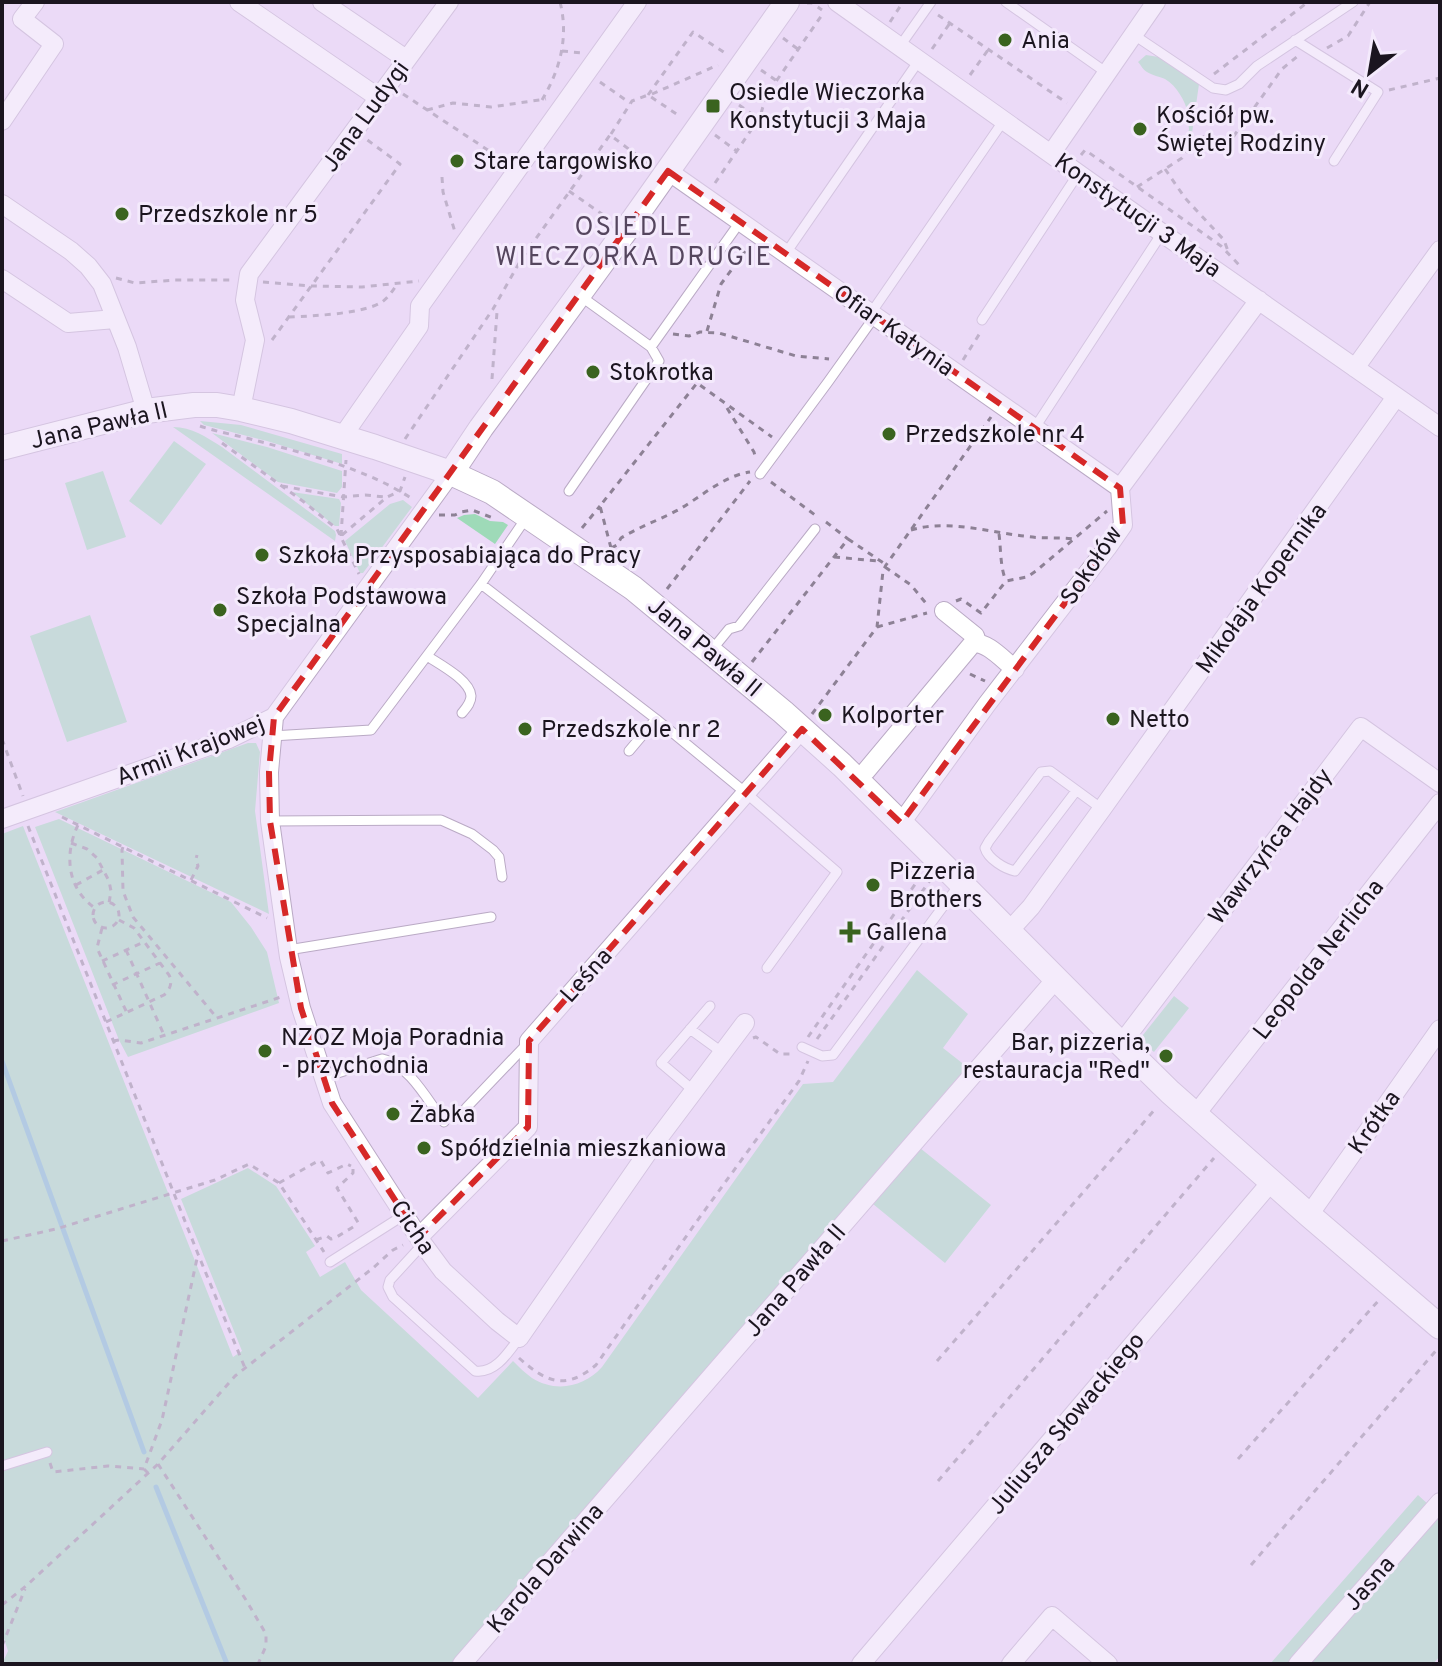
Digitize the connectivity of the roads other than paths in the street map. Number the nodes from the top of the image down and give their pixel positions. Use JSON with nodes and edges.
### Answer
{"nodes":[{"id":1,"x":35,"y":2,"type":"edge"},
{"id":2,"x":239,"y":2,"type":"edge"},
{"id":3,"x":322,"y":2,"type":"edge"},
{"id":4,"x":449,"y":2,"type":"edge"},
{"id":5,"x":787,"y":2,"type":"edge"},
{"id":6,"x":1006,"y":2,"type":"edge"},
{"id":7,"x":1156,"y":2,"type":"edge"},
{"id":8,"x":1353,"y":2,"type":"edge"},
{"id":9,"x":635,"y":3,"type":"edge"},
{"id":10,"x":929,"y":5,"type":"edge"},
{"id":11,"x":831,"y":7,"type":"edge"},
{"id":12,"x":1134,"y":35,"type":"junction"},
{"id":13,"x":1295,"y":40,"type":"junction"},
{"id":14,"x":903,"y":42,"type":"junction"},
{"id":15,"x":406,"y":59,"type":"junction"},
{"id":16,"x":920,"y":59,"type":"junction"},
{"id":17,"x":1107,"y":73,"type":"junction"},
{"id":18,"x":379,"y":98,"type":"junction"},
{"id":19,"x":1004,"y":120,"type":"junction"},
{"id":20,"x":2,"y":121,"type":"edge"},
{"id":21,"x":1051,"y":154,"type":"junction"},
{"id":22,"x":1334,"y":161,"type":"dead end"},
{"id":23,"x":1078,"y":167,"type":"junction"},
{"id":24,"x":662,"y":171,"type":"junction"},
{"id":25,"x":2,"y":204,"type":"edge"},
{"id":26,"x":740,"y":222,"type":"junction"},
{"id":27,"x":1162,"y":233,"type":"junction"},
{"id":28,"x":1440,"y":250,"type":"edge"},
{"id":29,"x":786,"y":253,"type":"junction"},
{"id":30,"x":2,"y":279,"type":"edge"},
{"id":31,"x":579,"y":295,"type":"junction"},
{"id":32,"x":1259,"y":300,"type":"junction"},
{"id":33,"x":873,"y":314,"type":"junction"},
{"id":34,"x":115,"y":319,"type":"junction"},
{"id":35,"x":982,"y":324,"type":"road end"},
{"id":36,"x":651,"y":347,"type":"junction"},
{"id":37,"x":1355,"y":368,"type":"junction"},
{"id":38,"x":1396,"y":397,"type":"junction"},
{"id":39,"x":241,"y":409,"type":"junction"},
{"id":40,"x":146,"y":411,"type":"junction"},
{"id":41,"x":1440,"y":427,"type":"edge"},
{"id":42,"x":1034,"y":429,"type":"junction"},
{"id":43,"x":344,"y":445,"type":"junction"},
{"id":44,"x":2,"y":448,"type":"edge"},
{"id":45,"x":451,"y":473,"type":"junction"},
{"id":46,"x":758,"y":473,"type":"road end"},
{"id":47,"x":1120,"y":488,"type":"junction"},
{"id":48,"x":569,"y":491,"type":"dead end"},
{"id":49,"x":528,"y":516,"type":"junction"},
{"id":50,"x":815,"y":529,"type":"dead end"},
{"id":51,"x":481,"y":584,"type":"junction"},
{"id":52,"x":938,"y":611,"type":"road end"},
{"id":53,"x":977,"y":642,"type":"junction"},
{"id":54,"x":711,"y":651,"type":"junction"},
{"id":55,"x":427,"y":656,"type":"junction"},
{"id":56,"x":1011,"y":666,"type":"junction"},
{"id":57,"x":462,"y":713,"type":"dead end"},
{"id":58,"x":656,"y":719,"type":"junction"},
{"id":59,"x":806,"y":723,"type":"junction"},
{"id":60,"x":273,"y":726,"type":"junction"},
{"id":61,"x":629,"y":751,"type":"dead end"},
{"id":62,"x":866,"y":771,"type":"dead end"},
{"id":63,"x":1440,"y":783,"type":"edge"},
{"id":64,"x":1076,"y":791,"type":"junction"},
{"id":65,"x":746,"y":793,"type":"junction"},
{"id":66,"x":1440,"y":803,"type":"edge"},
{"id":67,"x":1102,"y":809,"type":"junction"},
{"id":68,"x":2,"y":819,"type":"edge"},
{"id":69,"x":270,"y":821,"type":"junction"},
{"id":70,"x":901,"y":823,"type":"junction"},
{"id":71,"x":502,"y":877,"type":"dead end"},
{"id":72,"x":961,"y":882,"type":"junction"},
{"id":73,"x":491,"y":917,"type":"dead end"},
{"id":74,"x":1009,"y":931,"type":"junction"},
{"id":75,"x":288,"y":950,"type":"junction"},
{"id":76,"x":767,"y":968,"type":"dead end"},
{"id":77,"x":1056,"y":979,"type":"junction"},
{"id":78,"x":710,"y":1006,"type":"dead end"},
{"id":79,"x":745,"y":1023,"type":"dead end"},
{"id":80,"x":690,"y":1029,"type":"junction"},
{"id":81,"x":1440,"y":1029,"type":"edge"},
{"id":82,"x":529,"y":1041,"type":"junction"},
{"id":83,"x":1121,"y":1044,"type":"junction"},
{"id":84,"x":727,"y":1049,"type":"junction"},
{"id":85,"x":806,"y":1049,"type":"road end"},
{"id":86,"x":325,"y":1077,"type":"junction"},
{"id":87,"x":694,"y":1091,"type":"junction"},
{"id":88,"x":466,"y":1108,"type":"dead end"},
{"id":89,"x":1196,"y":1114,"type":"junction"},
{"id":90,"x":444,"y":1122,"type":"dead end"},
{"id":91,"x":1271,"y":1182,"type":"junction"},
{"id":92,"x":404,"y":1215,"type":"junction"},
{"id":93,"x":1309,"y":1215,"type":"junction"},
{"id":94,"x":418,"y":1245,"type":"junction"},
{"id":95,"x":330,"y":1262,"type":"road end"},
{"id":96,"x":1440,"y":1327,"type":"edge"},
{"id":97,"x":515,"y":1344,"type":"junction"},
{"id":98,"x":47,"y":1452,"type":"road end"},
{"id":99,"x":2,"y":1466,"type":"edge"},
{"id":100,"x":629,"y":1472,"type":"joint"},
{"id":101,"x":1440,"y":1502,"type":"edge"},
{"id":102,"x":462,"y":1664,"type":"edge"},
{"id":103,"x":861,"y":1664,"type":"edge"},
{"id":104,"x":1011,"y":1664,"type":"edge"},
{"id":105,"x":1108,"y":1664,"type":"edge"},
{"id":106,"x":1298,"y":1664,"type":"edge"}],
"edges":[{"from":1,"to":20,"type":"street"},
{"from":2,"to":18,"type":"street"},
{"from":3,"to":15,"type":"street"},
{"from":4,"to":15,"type":"street","name":"Jana Ludygi"},
{"from":5,"to":24,"type":"street"},
{"from":6,"to":17,"type":"lane"},
{"from":7,"to":12,"type":"street"},
{"from":8,"to":13,"type":"lane"},
{"from":9,"to":43,"type":"street"},
{"from":10,"to":14,"type":"lane"},
{"from":11,"to":14,"type":"street","name":"Konstytucji 3 Maja"},
{"from":12,"to":13,"type":"lane"},
{"from":12,"to":17,"type":"street"},
{"from":13,"to":22,"type":"lane"},
{"from":14,"to":16,"type":"street","name":"Konstytucji 3 Maja"},
{"from":15,"to":18,"type":"street","name":"Jana Ludygi"},
{"from":16,"to":19,"type":"street","name":"Konstytucji 3 Maja"},
{"from":16,"to":29,"type":"lane"},
{"from":17,"to":21,"type":"street"},
{"from":18,"to":39,"type":"street","name":"Jana Ludygi"},
{"from":19,"to":21,"type":"street","name":"Konstytucji 3 Maja"},
{"from":19,"to":33,"type":"lane"},
{"from":21,"to":23,"type":"street","name":"Konstytucji 3 Maja"},
{"from":23,"to":27,"type":"street","name":"Konstytucji 3 Maja"},
{"from":23,"to":35,"type":"lane"},
{"from":24,"to":26,"type":"street","name":"Ofiar Katynia"},
{"from":24,"to":31,"type":"street"},
{"from":25,"to":34,"type":"street"},
{"from":26,"to":29,"type":"street","name":"Ofiar Katynia"},
{"from":26,"to":36,"type":"lane"},
{"from":27,"to":32,"type":"street","name":"Konstytucji 3 Maja"},
{"from":27,"to":42,"type":"lane"},
{"from":28,"to":37,"type":"street"},
{"from":29,"to":33,"type":"street","name":"Ofiar Katynia"},
{"from":30,"to":34,"type":"street"},
{"from":31,"to":36,"type":"lane"},
{"from":31,"to":45,"type":"street"},
{"from":32,"to":37,"type":"street","name":"Konstytucji 3 Maja"},
{"from":32,"to":47,"type":"street","name":"Sokołów"},
{"from":33,"to":42,"type":"street","name":"Ofiar Katynia"},
{"from":33,"to":46,"type":"lane"},
{"from":34,"to":40,"type":"street"},
{"from":36,"to":48,"type":"lane"},
{"from":37,"to":38,"type":"street","name":"Konstytucji 3 Maja"},
{"from":38,"to":41,"type":"street","name":"Konstytucji 3 Maja"},
{"from":38,"to":67,"type":"street","name":"Mikołaja Kopernika"},
{"from":39,"to":40,"type":"street","name":"Jana Pawła II"},
{"from":39,"to":43,"type":"street","name":"Jana Pawła II"},
{"from":40,"to":44,"type":"street","name":"Jana Pawła II"},
{"from":42,"to":47,"type":"street","name":"Ofiar Katynia"},
{"from":43,"to":45,"type":"street","name":"Jana Pawła II"},
{"from":45,"to":49,"type":"street","name":"Jana Pawła II"},
{"from":45,"to":60,"type":"street","name":"Armii Krajowej"},
{"from":47,"to":56,"type":"street","name":"Sokołów"},
{"from":49,"to":51,"type":"lane"},
{"from":49,"to":54,"type":"street","name":"Jana Pawła II"},
{"from":50,"to":54,"type":"lane"},
{"from":51,"to":55,"type":"lane"},
{"from":51,"to":58,"type":"lane"},
{"from":52,"to":53,"type":"street"},
{"from":53,"to":56,"type":"street"},
{"from":53,"to":62,"type":"street"},
{"from":54,"to":59,"type":"street","name":"Jana Pawła II"},
{"from":55,"to":57,"type":"lane"},
{"from":55,"to":60,"type":"lane"},
{"from":56,"to":70,"type":"street","name":"Sokołów"},
{"from":58,"to":61,"type":"lane"},
{"from":58,"to":65,"type":"lane"},
{"from":59,"to":65,"type":"street","name":"Leśna"},
{"from":59,"to":70,"type":"street","name":"Jana Pawła II"},
{"from":60,"to":68,"type":"street","name":"Armii Krajowej"},
{"from":60,"to":69,"type":"street","name":"Cicha"},
{"from":63,"to":83,"type":"street","name":"Wawrzyńca Hajdy"},
{"from":64,"to":64,"type":"lane"},
{"from":64,"to":67,"type":"lane"},
{"from":65,"to":76,"type":"lane"},
{"from":65,"to":82,"type":"street","name":"Leśna"},
{"from":66,"to":89,"type":"street","name":"Leopolda Nerlicha"},
{"from":67,"to":74,"type":"street","name":"Mikołaja Kopernika"},
{"from":69,"to":71,"type":"lane"},
{"from":69,"to":75,"type":"street","name":"Cicha"},
{"from":70,"to":72,"type":"street","name":"Jana Pawła II"},
{"from":72,"to":74,"type":"street","name":"Jana Pawła II"},
{"from":72,"to":85,"type":"lane"},
{"from":73,"to":75,"type":"lane"},
{"from":74,"to":77,"type":"street","name":"Jana Pawła II"},
{"from":75,"to":86,"type":"street","name":"Cicha"},
{"from":77,"to":83,"type":"street","name":"Jana Pawła II"},
{"from":77,"to":100,"type":"street","name":"Jana Pawła II"},
{"from":78,"to":80,"type":"lane"},
{"from":79,"to":84,"type":"street"},
{"from":80,"to":84,"type":"lane"},
{"from":80,"to":87,"type":"lane"},
{"from":81,"to":93,"type":"street","name":"Krótka"},
{"from":82,"to":88,"type":"lane"},
{"from":82,"to":94,"type":"street"},
{"from":83,"to":89,"type":"street","name":"Jana Pawła II"},
{"from":84,"to":87,"type":"street"},
{"from":86,"to":90,"type":"lane"},
{"from":86,"to":92,"type":"street","name":"Cicha"},
{"from":87,"to":97,"type":"street"},
{"from":89,"to":91,"type":"street","name":"Jana Pawła II"},
{"from":91,"to":93,"type":"street","name":"Jana Pawła II"},
{"from":91,"to":103,"type":"street","name":"Juliusza Słowackiego"},
{"from":92,"to":94,"type":"street","name":"Cicha"},
{"from":92,"to":95,"type":"lane"},
{"from":93,"to":96,"type":"street","name":"Jana Pawła II"},
{"from":94,"to":97,"type":"street","name":"Cicha"},
{"from":94,"to":97,"type":"lane"},
{"from":98,"to":99,"type":"lane"},
{"from":100,"to":102,"type":"street","name":"Karola Darwina"},
{"from":101,"to":106,"type":"street","name":"Jasna"},
{"from":104,"to":105,"type":"street"}]}
